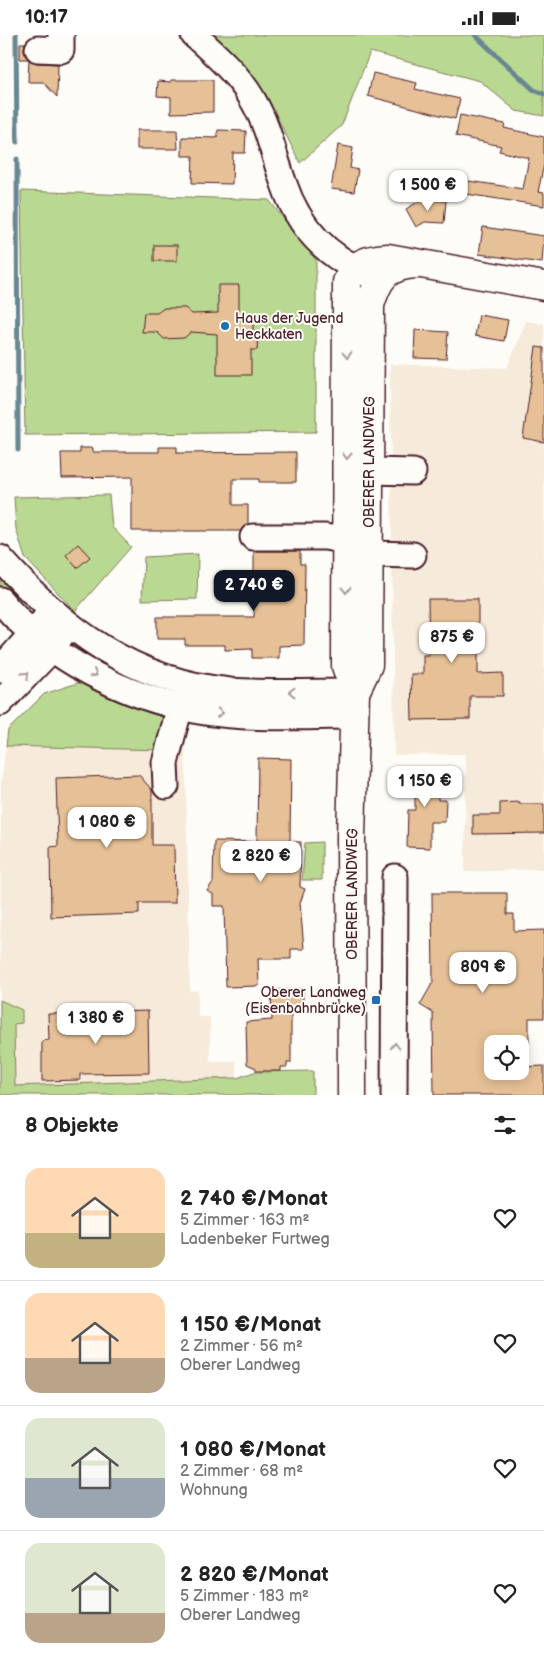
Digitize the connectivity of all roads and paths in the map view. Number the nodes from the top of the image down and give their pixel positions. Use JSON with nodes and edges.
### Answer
{"nodes":[{"id":1,"x":61,"y":35,"type":"edge"},
{"id":2,"x":194,"y":35,"type":"edge"},
{"id":3,"x":38,"y":49,"type":"dead end"},
{"id":4,"x":425,"y":263,"type":"junction"},
{"id":5,"x":354,"y":269,"type":"junction"},
{"id":6,"x":380,"y":279,"type":"junction"},
{"id":7,"x":544,"y":286,"type":"edge"},
{"id":8,"x":358,"y":419,"type":"junction"},
{"id":9,"x":369,"y":471,"type":"junction"},
{"id":10,"x":413,"y":472,"type":"dead end"},
{"id":11,"x":253,"y":537,"type":"dead end"},
{"id":12,"x":358,"y":548,"type":"junction"},
{"id":13,"x":413,"y":555,"type":"dead end"},
{"id":14,"x":0,"y":558,"type":"edge"},
{"id":15,"x":0,"y":600,"type":"edge"},
{"id":16,"x":60,"y":619,"type":"junction"},
{"id":17,"x":33,"y":632,"type":"junction"},
{"id":18,"x":53,"y":648,"type":"junction"},
{"id":19,"x":0,"y":670,"type":"edge"},
{"id":20,"x":0,"y":703,"type":"edge"},
{"id":21,"x":355,"y":704,"type":"junction"},
{"id":22,"x":180,"y":707,"type":"junction"},
{"id":23,"x":166,"y":786,"type":"dead end"},
{"id":24,"x":395,"y":877,"type":"dead end"},
{"id":25,"x":352,"y":1095,"type":"edge"},
{"id":26,"x":394,"y":1095,"type":"edge"}],
"edges":[{"from":1,"to":3,"type":"street"},
{"from":2,"to":5,"type":"street"},
{"from":4,"to":5,"type":"main road"},
{"from":4,"to":6,"type":"main road"},
{"from":4,"to":7,"type":"main road"},
{"from":5,"to":6,"type":"street"},
{"from":5,"to":8,"type":"main road","name":"OBERER LANDWEG","one_way":true},
{"from":6,"to":8,"type":"main road","name":"OBERER LANDWEG"},
{"from":8,"to":9,"type":"main road","name":"OBERER LANDWEG"},
{"from":8,"to":12,"type":"main road","name":"OBERER LANDWEG","one_way":true},
{"from":9,"to":10,"type":"street"},
{"from":9,"to":12,"type":"main road","name":"OBERER LANDWEG"},
{"from":11,"to":12,"type":"street"},
{"from":12,"to":13,"type":"street"},
{"from":12,"to":21,"type":"main road","name":"OBERER LANDWEG"},
{"from":14,"to":16,"type":"street"},
{"from":15,"to":17,"type":"street"},
{"from":16,"to":17,"type":"street"},
{"from":16,"to":18,"type":"street"},
{"from":21,"to":16,"type":"street","one_way":true},
{"from":17,"to":18,"type":"street"},
{"from":17,"to":19,"type":"street"},
{"from":20,"to":18,"type":"street","one_way":true},
{"from":18,"to":22,"type":"street","one_way":true},
{"from":22,"to":21,"type":"street","one_way":true},
{"from":21,"to":25,"type":"main road","name":"OBERER LANDWEG"},
{"from":22,"to":23,"type":"street"},
{"from":26,"to":24,"type":"street","one_way":true}]}
